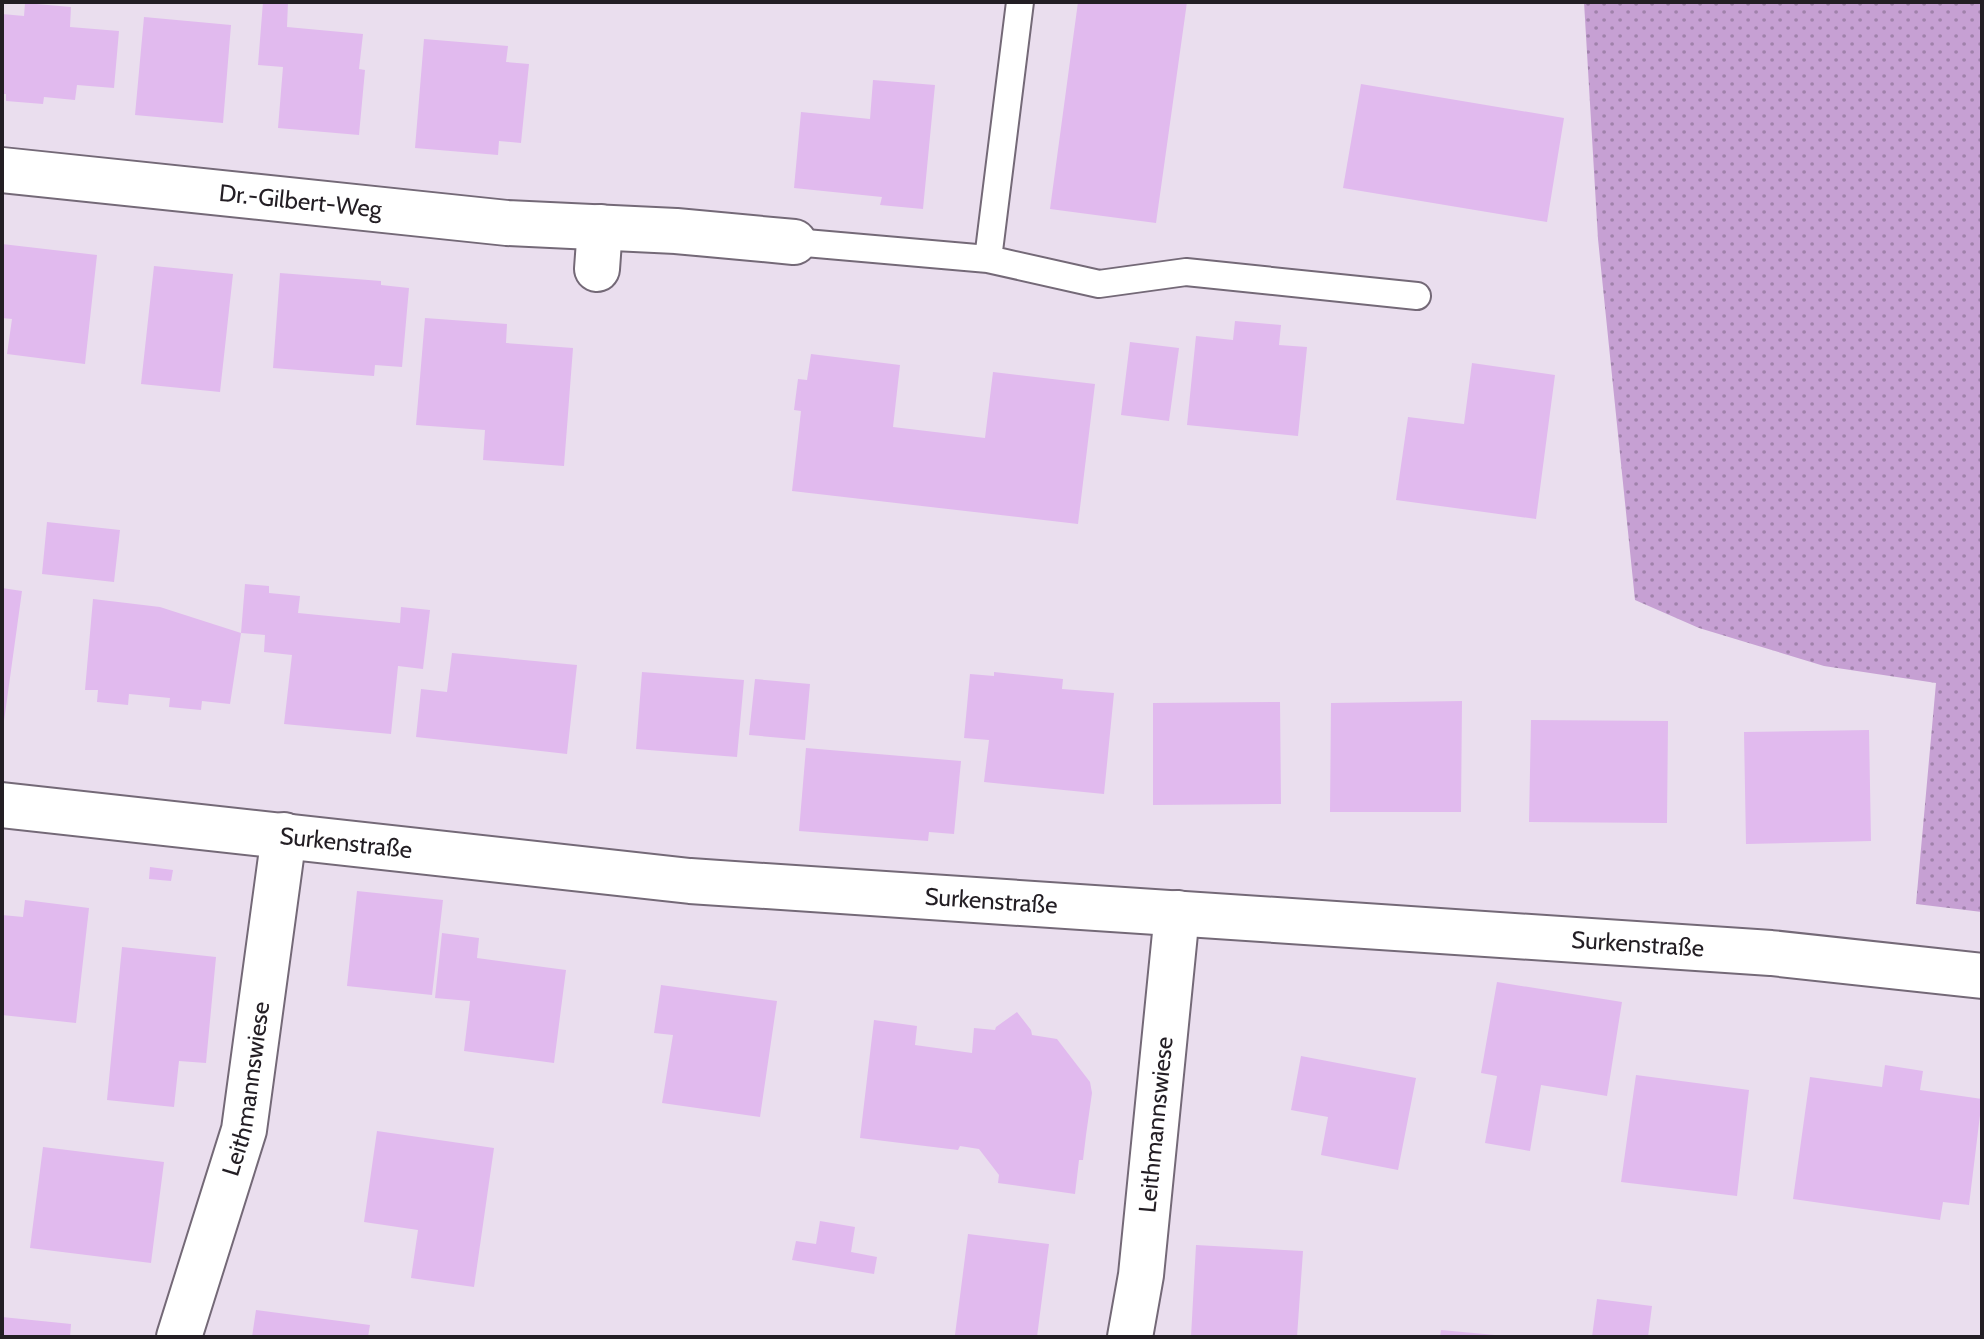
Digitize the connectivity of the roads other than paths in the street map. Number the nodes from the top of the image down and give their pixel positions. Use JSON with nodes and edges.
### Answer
{"nodes":[{"id":1,"x":1020,"y":2,"type":"edge"},
{"id":2,"x":2,"y":170,"type":"edge"},
{"id":3,"x":794,"y":242,"type":"joint"},
{"id":4,"x":988,"y":259,"type":"junction"},
{"id":5,"x":1417,"y":296,"type":"dead end"},
{"id":6,"x":2,"y":805,"type":"edge"},
{"id":7,"x":284,"y":835,"type":"junction"},
{"id":8,"x":1177,"y":913,"type":"junction"},
{"id":9,"x":1982,"y":976,"type":"edge"},
{"id":10,"x":179,"y":1337,"type":"edge"},
{"id":11,"x":1130,"y":1337,"type":"edge"}],
"edges":[{"from":1,"to":4,"type":"lane"},
{"from":2,"to":3,"type":"street","name":"Dr.-Gilbert-Weg"},
{"from":3,"to":4,"type":"lane"},
{"from":4,"to":5,"type":"lane"},
{"from":6,"to":7,"type":"street","name":"Surkenstraße"},
{"from":7,"to":8,"type":"street","name":"Surkenstraße"},
{"from":7,"to":10,"type":"street","name":"Leithmannswiese"},
{"from":8,"to":9,"type":"street","name":"Surkenstraße"},
{"from":8,"to":11,"type":"street","name":"Leithmannswiese"}]}
